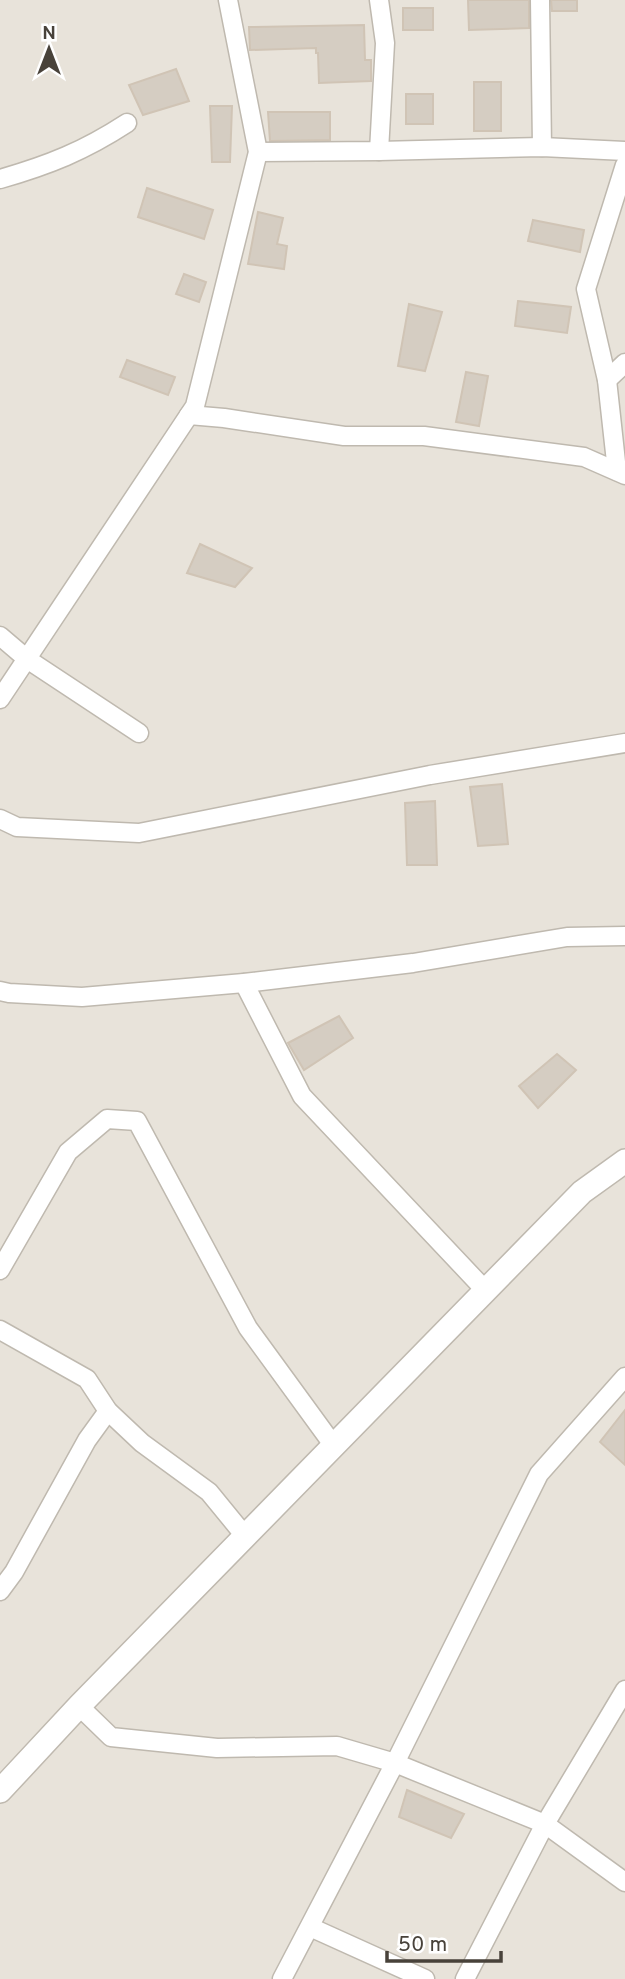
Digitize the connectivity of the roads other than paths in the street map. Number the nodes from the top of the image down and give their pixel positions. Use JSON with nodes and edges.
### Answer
{"nodes":[{"id":1,"x":228,"y":0,"type":"edge"},
{"id":2,"x":379,"y":0,"type":"edge"},
{"id":3,"x":540,"y":0,"type":"edge"},
{"id":4,"x":127,"y":123,"type":"dead end"},
{"id":5,"x":542,"y":147,"type":"junction"},
{"id":6,"x":379,"y":151,"type":"junction"},
{"id":7,"x":625,"y":151,"type":"edge"},
{"id":8,"x":258,"y":152,"type":"junction"},
{"id":9,"x":625,"y":165,"type":"edge"},
{"id":10,"x":0,"y":180,"type":"edge"},
{"id":11,"x":625,"y":363,"type":"edge"},
{"id":12,"x":607,"y":380,"type":"junction"},
{"id":13,"x":189,"y":415,"type":"junction"},
{"id":14,"x":621,"y":473,"type":"edge"},
{"id":15,"x":0,"y":636,"type":"edge"},
{"id":16,"x":27,"y":659,"type":"junction"},
{"id":17,"x":0,"y":699,"type":"edge"},
{"id":18,"x":139,"y":733,"type":"dead end"},
{"id":19,"x":625,"y":743,"type":"edge"},
{"id":20,"x":0,"y":819,"type":"edge"},
{"id":21,"x":625,"y":936,"type":"edge"},
{"id":22,"x":244,"y":983,"type":"junction"},
{"id":23,"x":0,"y":991,"type":"edge"},
{"id":24,"x":625,"y":1161,"type":"edge"},
{"id":25,"x":0,"y":1270,"type":"edge"},
{"id":26,"x":486,"y":1291,"type":"junction"},
{"id":27,"x":0,"y":1329,"type":"edge"},
{"id":28,"x":625,"y":1377,"type":"edge"},
{"id":29,"x":108,"y":1411,"type":"junction"},
{"id":30,"x":334,"y":1446,"type":"junction"},
{"id":31,"x":245,"y":1536,"type":"junction"},
{"id":32,"x":0,"y":1591,"type":"edge"},
{"id":33,"x":625,"y":1690,"type":"edge"},
{"id":34,"x":79,"y":1706,"type":"junction"},
{"id":35,"x":395,"y":1763,"type":"junction"},
{"id":36,"x":0,"y":1791,"type":"edge"},
{"id":37,"x":545,"y":1824,"type":"junction"},
{"id":38,"x":625,"y":1882,"type":"edge"},
{"id":39,"x":310,"y":1927,"type":"junction"},
{"id":40,"x":282,"y":1979,"type":"edge"},
{"id":41,"x":425,"y":1979,"type":"edge"},
{"id":42,"x":465,"y":1979,"type":"edge"}],
"edges":[{"from":1,"to":8,"type":"street"},
{"from":2,"to":6,"type":"street"},
{"from":3,"to":5,"type":"street"},
{"from":4,"to":10,"type":"street"},
{"from":5,"to":6,"type":"street"},
{"from":5,"to":7,"type":"street"},
{"from":6,"to":8,"type":"street"},
{"from":8,"to":13,"type":"street"},
{"from":9,"to":12,"type":"street"},
{"from":11,"to":12,"type":"street"},
{"from":12,"to":14,"type":"street"},
{"from":13,"to":14,"type":"street"},
{"from":13,"to":16,"type":"street"},
{"from":15,"to":16,"type":"street"},
{"from":16,"to":17,"type":"street"},
{"from":16,"to":18,"type":"street"},
{"from":19,"to":20,"type":"street"},
{"from":21,"to":22,"type":"street"},
{"from":22,"to":23,"type":"street"},
{"from":22,"to":26,"type":"street"},
{"from":24,"to":26,"type":"street"},
{"from":25,"to":30,"type":"street"},
{"from":26,"to":30,"type":"street"},
{"from":27,"to":29,"type":"street"},
{"from":28,"to":35,"type":"street"},
{"from":29,"to":31,"type":"street"},
{"from":29,"to":32,"type":"street"},
{"from":30,"to":31,"type":"street"},
{"from":31,"to":34,"type":"street"},
{"from":33,"to":37,"type":"street"},
{"from":34,"to":35,"type":"street"},
{"from":34,"to":36,"type":"street"},
{"from":35,"to":37,"type":"street"},
{"from":35,"to":39,"type":"street"},
{"from":37,"to":38,"type":"street"},
{"from":37,"to":42,"type":"street"},
{"from":39,"to":40,"type":"street"},
{"from":39,"to":41,"type":"street"}]}
